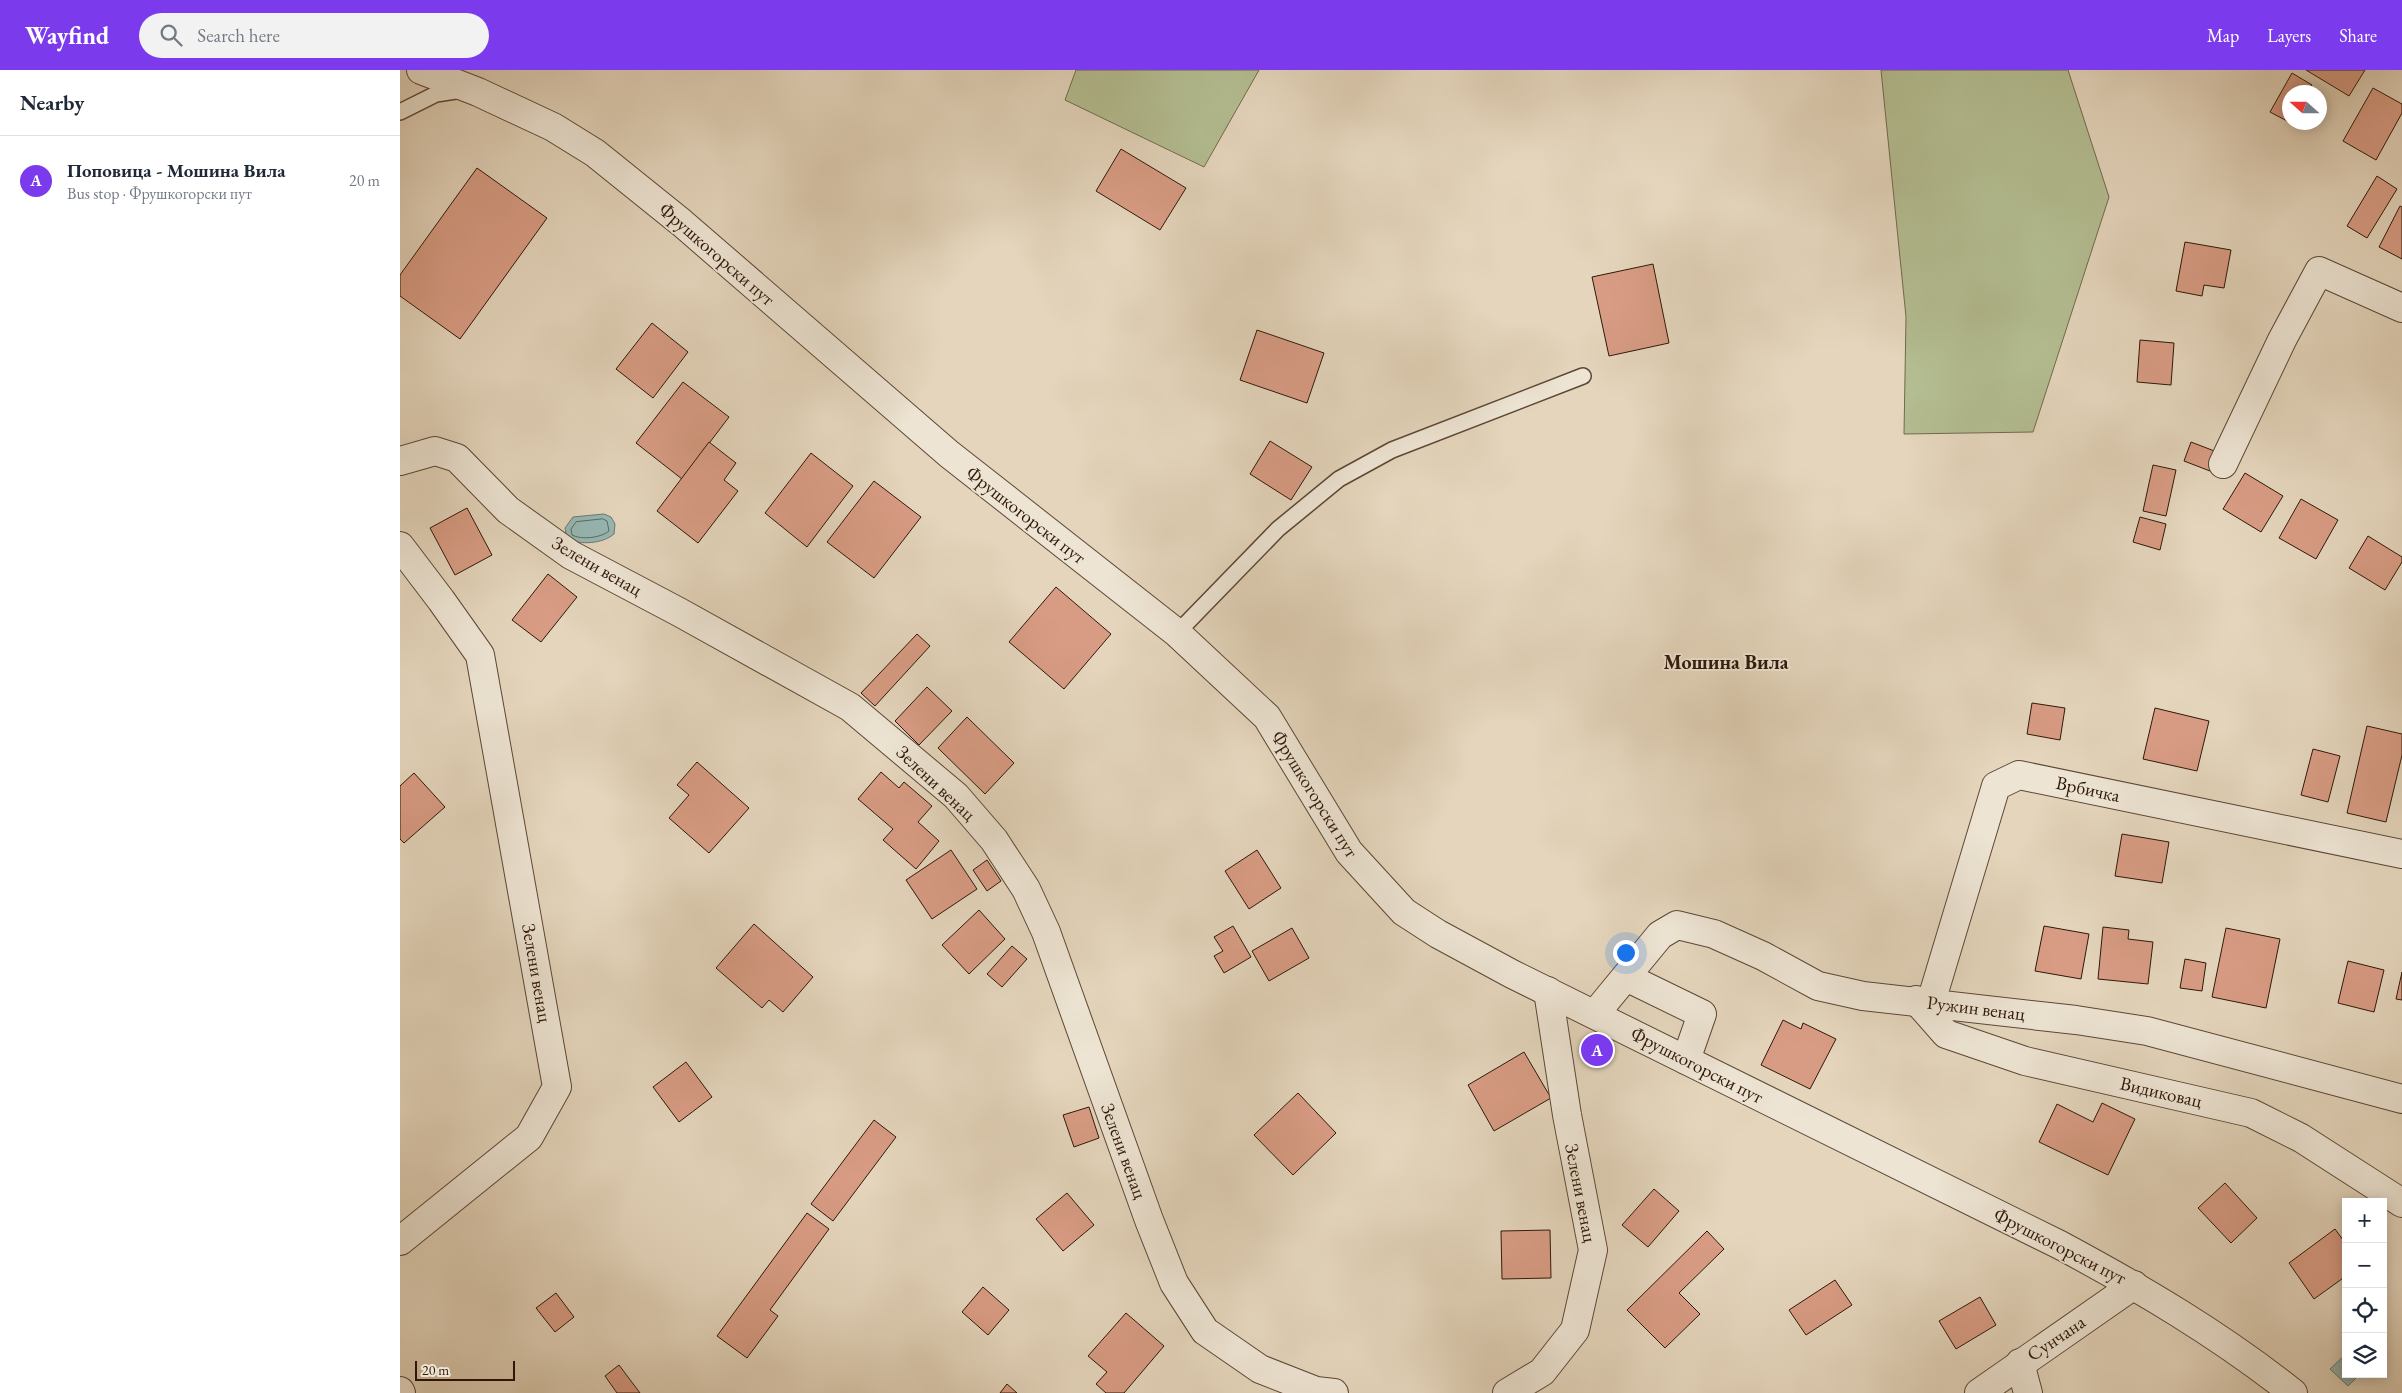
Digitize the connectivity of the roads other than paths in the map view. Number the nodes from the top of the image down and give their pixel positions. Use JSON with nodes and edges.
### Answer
{"nodes":[{"id":1,"x":421,"y":70,"type":"edge"},
{"id":2,"x":470,"y":88,"type":"junction"},
{"id":3,"x":400,"y":112,"type":"edge"},
{"id":4,"x":2392,"y":304,"type":"edge"},
{"id":5,"x":1583,"y":376,"type":"dead end"},
{"id":6,"x":400,"y":461,"type":"edge"},
{"id":7,"x":2223,"y":464,"type":"dead end"},
{"id":8,"x":400,"y":546,"type":"edge"},
{"id":9,"x":1177,"y":634,"type":"junction"},
{"id":10,"x":2402,"y":854,"type":"edge"},
{"id":11,"x":1626,"y":977,"type":"junction"},
{"id":12,"x":1548,"y":991,"type":"junction"},
{"id":13,"x":1924,"y":1001,"type":"junction"},
{"id":14,"x":1595,"y":1014,"type":"junction"},
{"id":15,"x":1686,"y":1060,"type":"junction"},
{"id":16,"x":2402,"y":1099,"type":"edge"},
{"id":17,"x":2402,"y":1203,"type":"edge"},
{"id":18,"x":400,"y":1241,"type":"edge"},
{"id":19,"x":2134,"y":1285,"type":"junction"},
{"id":20,"x":2020,"y":1363,"type":"junction"},
{"id":21,"x":1334,"y":1393,"type":"edge"},
{"id":22,"x":1507,"y":1393,"type":"edge"},
{"id":23,"x":1979,"y":1393,"type":"edge"},
{"id":24,"x":2028,"y":1393,"type":"edge"},
{"id":25,"x":2293,"y":1393,"type":"edge"}],
"edges":[{"from":1,"to":2,"type":"street","name":"Фрушкогорски пут"},
{"from":2,"to":3,"type":"lane"},
{"from":2,"to":9,"type":"street","name":"Фрушкогорски пут"},
{"from":4,"to":7,"type":"street"},
{"from":5,"to":9,"type":"lane"},
{"from":6,"to":21,"type":"street","name":"Зелени венац"},
{"from":8,"to":18,"type":"street","name":"Зелени венац"},
{"from":9,"to":12,"type":"street","name":"Фрушкогорски пут"},
{"from":10,"to":13,"type":"street","name":"Врбичка"},
{"from":11,"to":13,"type":"street","name":"Ружин венац"},
{"from":11,"to":14,"type":"street","name":"Ружин венац"},
{"from":11,"to":15,"type":"street"},
{"from":12,"to":14,"type":"street","name":"Фрушкогорски пут"},
{"from":12,"to":22,"type":"street","name":"Зелени венац"},
{"from":13,"to":16,"type":"street","name":"Ружин венац"},
{"from":13,"to":17,"type":"street","name":"Видиковац"},
{"from":14,"to":15,"type":"street","name":"Фрушкогорски пут"},
{"from":15,"to":19,"type":"street","name":"Фрушкогорски пут"},
{"from":19,"to":20,"type":"street","name":"Сунчана"},
{"from":19,"to":25,"type":"street","name":"Фрушкогорски пут"},
{"from":20,"to":23,"type":"street","name":"Сунчана"},
{"from":20,"to":24,"type":"street"}]}
